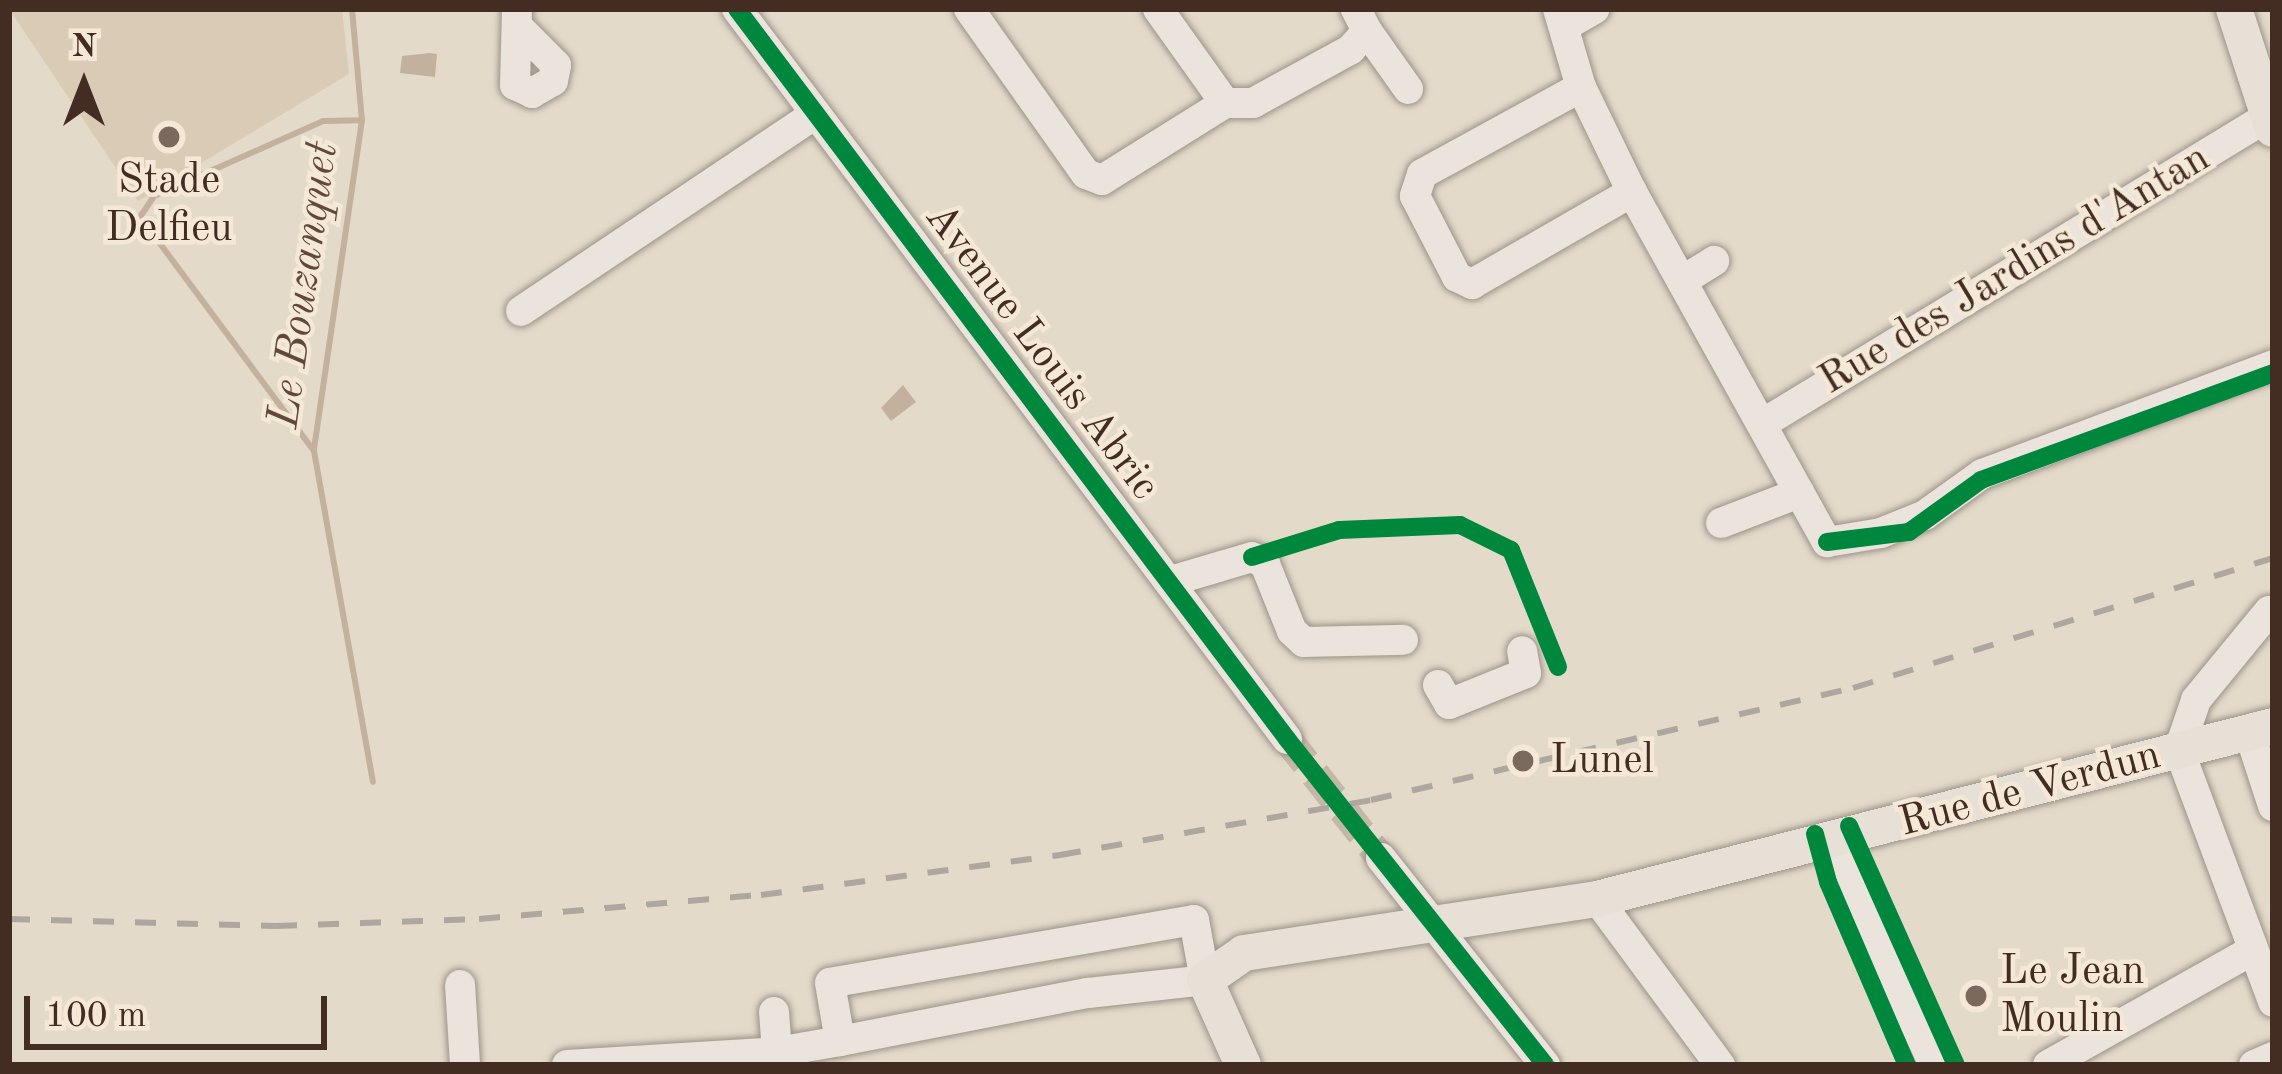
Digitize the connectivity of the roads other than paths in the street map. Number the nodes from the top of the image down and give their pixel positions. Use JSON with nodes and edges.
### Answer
{"nodes":[{"id":1,"x":737,"y":9,"type":"edge"},
{"id":2,"x":969,"y":9,"type":"edge"},
{"id":3,"x":1158,"y":9,"type":"edge"},
{"id":4,"x":1595,"y":9,"type":"edge"},
{"id":5,"x":2234,"y":9,"type":"edge"},
{"id":6,"x":1561,"y":17,"type":"edge"},
{"id":7,"x":1362,"y":20,"type":"edge"},
{"id":8,"x":1581,"y":87,"type":"junction"},
{"id":9,"x":1408,"y":89,"type":"dead end"},
{"id":10,"x":1225,"y":103,"type":"junction"},
{"id":11,"x":815,"y":114,"type":"junction"},
{"id":12,"x":2271,"y":122,"type":"edge"},
{"id":13,"x":1632,"y":192,"type":"junction"},
{"id":14,"x":1714,"y":261,"type":"dead end"},
{"id":15,"x":1682,"y":281,"type":"junction"},
{"id":16,"x":521,"y":310,"type":"dead end"},
{"id":17,"x":2273,"y":365,"type":"edge"},
{"id":18,"x":1762,"y":424,"type":"junction"},
{"id":19,"x":1798,"y":493,"type":"junction"},
{"id":20,"x":1721,"y":524,"type":"dead end"},
{"id":21,"x":1171,"y":581,"type":"junction"},
{"id":22,"x":2269,"y":611,"type":"dead end"},
{"id":23,"x":1403,"y":640,"type":"dead end"},
{"id":24,"x":1522,"y":651,"type":"dead end"},
{"id":25,"x":1438,"y":686,"type":"dead end"},
{"id":26,"x":2261,"y":729,"type":"edge"},
{"id":27,"x":1286,"y":739,"type":"tunnel mouth"},
{"id":28,"x":2179,"y":750,"type":"junction"},
{"id":29,"x":2273,"y":806,"type":"edge"},
{"id":30,"x":1831,"y":842,"type":"junction"},
{"id":31,"x":1381,"y":858,"type":"tunnel mouth"},
{"id":32,"x":1570,"y":904,"type":"junction"},
{"id":33,"x":1435,"y":922,"type":"junction"},
{"id":34,"x":2253,"y":950,"type":"junction"},
{"id":35,"x":1205,"y":980,"type":"junction"},
{"id":36,"x":460,"y":985,"type":"dead end"},
{"id":37,"x":2273,"y":1002,"type":"edge"},
{"id":38,"x":774,"y":1012,"type":"dead end"},
{"id":39,"x":840,"y":1041,"type":"junction"},
{"id":40,"x":777,"y":1052,"type":"junction"},
{"id":41,"x":2273,"y":1057,"type":"edge"},
{"id":42,"x":1529,"y":1060,"type":"edge"},
{"id":43,"x":465,"y":1065,"type":"edge"},
{"id":44,"x":567,"y":1065,"type":"edge"},
{"id":45,"x":1243,"y":1065,"type":"edge"},
{"id":46,"x":1720,"y":1065,"type":"edge"},
{"id":47,"x":1934,"y":1065,"type":"edge"},
{"id":48,"x":2048,"y":1065,"type":"edge"},
{"id":49,"x":2254,"y":1065,"type":"edge"}],
"edges":[{"from":1,"to":11,"type":"street","name":"Avenue Louis Abric"},
{"from":2,"to":10,"type":"street"},
{"from":3,"to":10,"type":"street"},
{"from":4,"to":6,"type":"street"},
{"from":5,"to":12,"type":"main road"},
{"from":6,"to":8,"type":"street"},
{"from":7,"to":9,"type":"street"},
{"from":7,"to":10,"type":"street"},
{"from":8,"to":13,"type":"street"},
{"from":8,"to":13,"type":"street"},
{"from":11,"to":16,"type":"street"},
{"from":11,"to":21,"type":"street","name":"Avenue Louis Abric"},
{"from":12,"to":18,"type":"street","name":"Rue des Jardins d'Antan"},
{"from":13,"to":15,"type":"street"},
{"from":14,"to":15,"type":"street"},
{"from":15,"to":18,"type":"street"},
{"from":17,"to":19,"type":"street"},
{"from":18,"to":19,"type":"street"},
{"from":19,"to":20,"type":"street"},
{"from":21,"to":23,"type":"street"},
{"from":21,"to":27,"type":"street","name":"Avenue Louis Abric"},
{"from":22,"to":28,"type":"street"},
{"from":24,"to":25,"type":"street"},
{"from":26,"to":28,"type":"main road","name":"Rue de Verdun"},
{"from":26,"to":29,"type":"street"},
{"from":28,"to":30,"type":"main road","name":"Rue de Verdun"},
{"from":28,"to":34,"type":"street"},
{"from":30,"to":32,"type":"main road","name":"Rue de Verdun"},
{"from":30,"to":47,"type":"street"},
{"from":31,"to":33,"type":"street"},
{"from":32,"to":33,"type":"main road","name":"Rue de Verdun"},
{"from":32,"to":46,"type":"street"},
{"from":33,"to":35,"type":"main road","name":"Rue de Verdun"},
{"from":33,"to":42,"type":"street"},
{"from":34,"to":37,"type":"street"},
{"from":34,"to":48,"type":"street"},
{"from":35,"to":39,"type":"street"},
{"from":35,"to":39,"type":"street"},
{"from":35,"to":45,"type":"main road"},
{"from":36,"to":43,"type":"street"},
{"from":38,"to":40,"type":"street"},
{"from":39,"to":40,"type":"street"},
{"from":40,"to":44,"type":"street"},
{"from":41,"to":49,"type":"street"}]}
